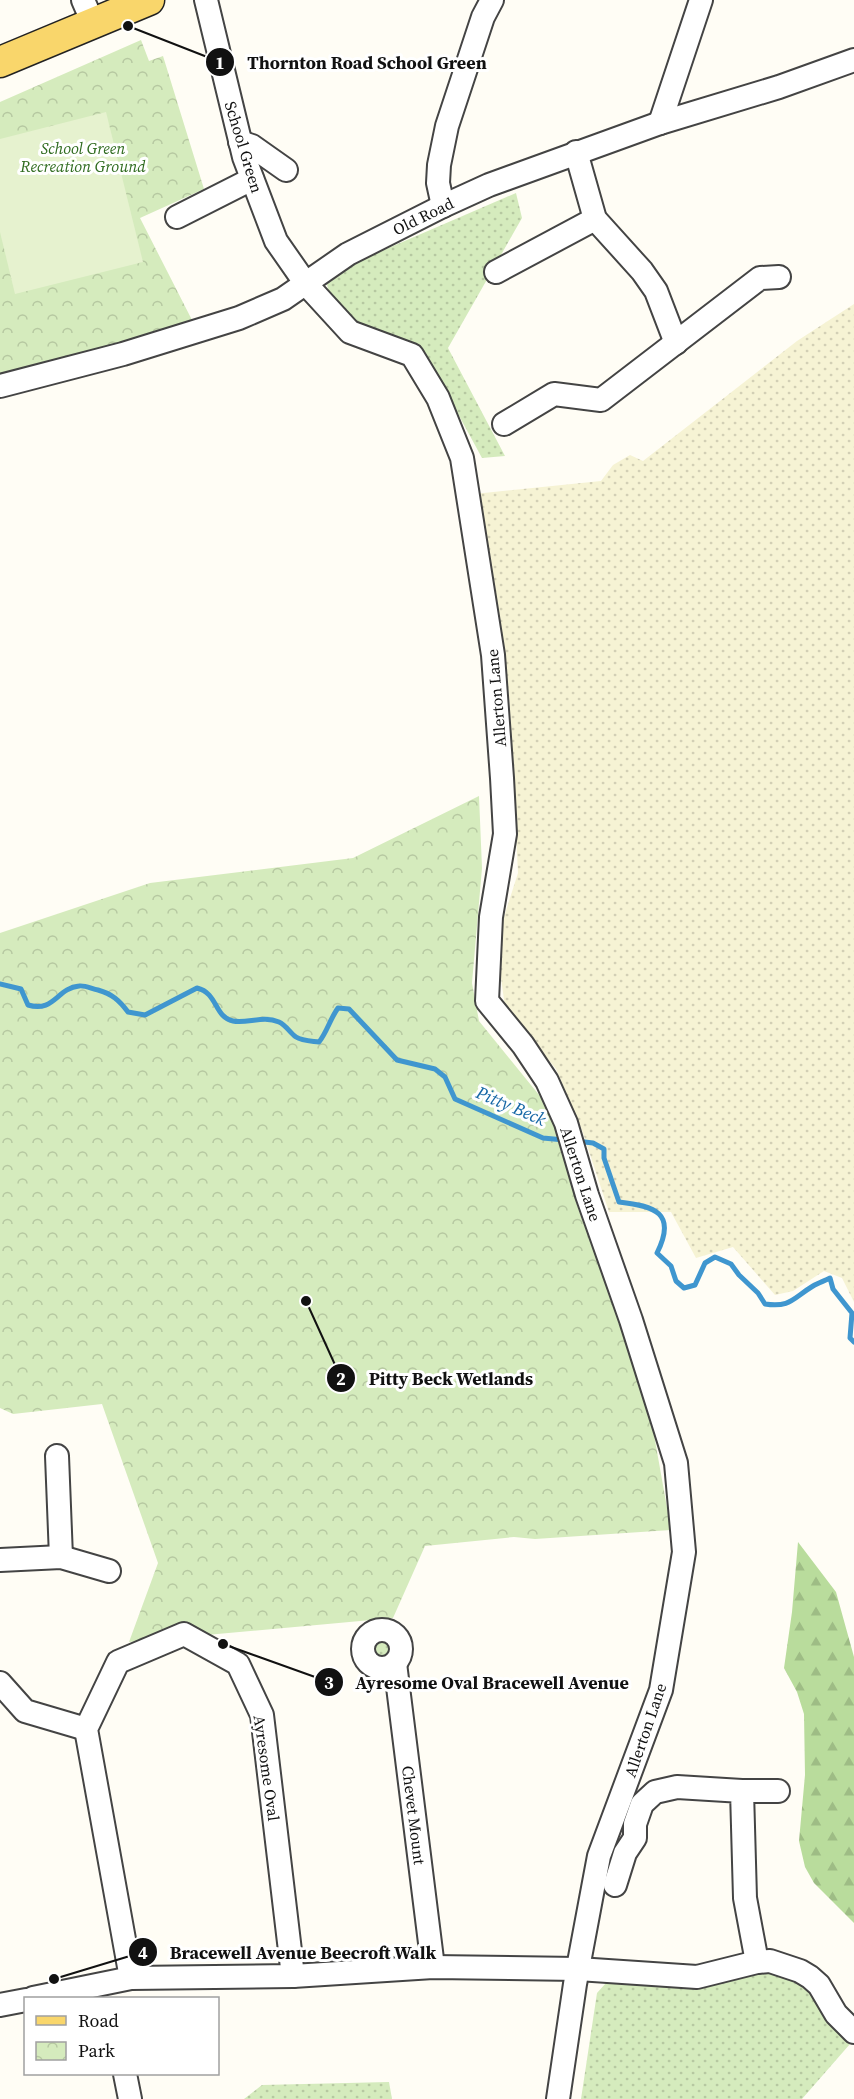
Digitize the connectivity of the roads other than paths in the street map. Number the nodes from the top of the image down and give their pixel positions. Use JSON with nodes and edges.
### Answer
{"nodes":[{"id":1,"x":149,"y":0,"type":"edge"},
{"id":2,"x":206,"y":0,"type":"edge"},
{"id":3,"x":492,"y":0,"type":"edge"},
{"id":4,"x":701,"y":0,"type":"edge"},
{"id":5,"x":88,"y":11,"type":"edge"},
{"id":6,"x":854,"y":60,"type":"edge"},
{"id":7,"x":0,"y":62,"type":"edge"},
{"id":8,"x":660,"y":123,"type":"junction"},
{"id":9,"x":240,"y":142,"type":"junction"},
{"id":10,"x":576,"y":152,"type":"junction"},
{"id":11,"x":286,"y":170,"type":"dead end"},
{"id":12,"x":252,"y":179,"type":"junction"},
{"id":13,"x":442,"y":206,"type":"junction"},
{"id":14,"x":177,"y":217,"type":"dead end"},
{"id":15,"x":595,"y":219,"type":"junction"},
{"id":16,"x":495,"y":272,"type":"dead end"},
{"id":17,"x":769,"y":278,"type":"dead end"},
{"id":18,"x":306,"y":284,"type":"junction"},
{"id":19,"x":676,"y":343,"type":"junction"},
{"id":20,"x":0,"y":386,"type":"edge"},
{"id":21,"x":504,"y":424,"type":"dead end"},
{"id":22,"x":57,"y":1456,"type":"dead end"},
{"id":23,"x":61,"y":1557,"type":"junction"},
{"id":24,"x":0,"y":1560,"type":"edge"},
{"id":25,"x":109,"y":1571,"type":"dead end"},
{"id":26,"x":395,"y":1663,"type":"dead end"},
{"id":27,"x":0,"y":1683,"type":"edge"},
{"id":28,"x":86,"y":1729,"type":"junction"},
{"id":29,"x":742,"y":1791,"type":"junction"},
{"id":30,"x":778,"y":1791,"type":"dead end"},
{"id":31,"x":615,"y":1886,"type":"dead end"},
{"id":32,"x":757,"y":1962,"type":"junction"},
{"id":33,"x":434,"y":1967,"type":"junction"},
{"id":34,"x":578,"y":1969,"type":"junction"},
{"id":35,"x":293,"y":1976,"type":"junction"},
{"id":36,"x":131,"y":1978,"type":"junction"},
{"id":37,"x":108,"y":1991,"type":"edge"},
{"id":38,"x":44,"y":1997,"type":"edge"},
{"id":39,"x":24,"y":2000,"type":"edge"},
{"id":40,"x":0,"y":2005,"type":"edge"},
{"id":41,"x":854,"y":2032,"type":"edge"},
{"id":42,"x":125,"y":2075,"type":"edge"},
{"id":43,"x":130,"y":2099,"type":"edge"},
{"id":44,"x":558,"y":2099,"type":"edge"}],
"edges":[{"from":1,"to":5,"type":"main road"},
{"from":2,"to":9,"type":"street","name":"School Green"},
{"from":3,"to":13,"type":"street"},
{"from":4,"to":8,"type":"street"},
{"from":5,"to":7,"type":"main road"},
{"from":6,"to":8,"type":"street","name":"Old Road"},
{"from":8,"to":10,"type":"street","name":"Old Road"},
{"from":9,"to":11,"type":"street"},
{"from":9,"to":12,"type":"street","name":"School Green"},
{"from":10,"to":13,"type":"street","name":"Old Road"},
{"from":10,"to":15,"type":"street"},
{"from":12,"to":14,"type":"street"},
{"from":12,"to":18,"type":"street","name":"School Green"},
{"from":13,"to":18,"type":"street","name":"Old Road"},
{"from":15,"to":16,"type":"street"},
{"from":15,"to":19,"type":"street"},
{"from":17,"to":19,"type":"street"},
{"from":18,"to":20,"type":"street","name":"Old Road"},
{"from":18,"to":34,"type":"street","name":"Allerton Lane"},
{"from":19,"to":21,"type":"street"},
{"from":22,"to":23,"type":"street"},
{"from":23,"to":24,"type":"street"},
{"from":23,"to":25,"type":"street"},
{"from":26,"to":33,"type":"street","name":"Chevet Mount"},
{"from":27,"to":28,"type":"street"},
{"from":28,"to":35,"type":"street","name":"Ayresome Oval"},
{"from":28,"to":36,"type":"street"},
{"from":29,"to":30,"type":"street"},
{"from":29,"to":31,"type":"street"},
{"from":29,"to":32,"type":"street"},
{"from":32,"to":34,"type":"street"},
{"from":32,"to":41,"type":"street"},
{"from":33,"to":34,"type":"street"},
{"from":33,"to":35,"type":"street"},
{"from":34,"to":44,"type":"street","name":"Allerton Lane"},
{"from":35,"to":36,"type":"street"},
{"from":36,"to":37,"type":"street"},
{"from":37,"to":38,"type":"street"},
{"from":39,"to":40,"type":"street"},
{"from":42,"to":43,"type":"street"}]}
